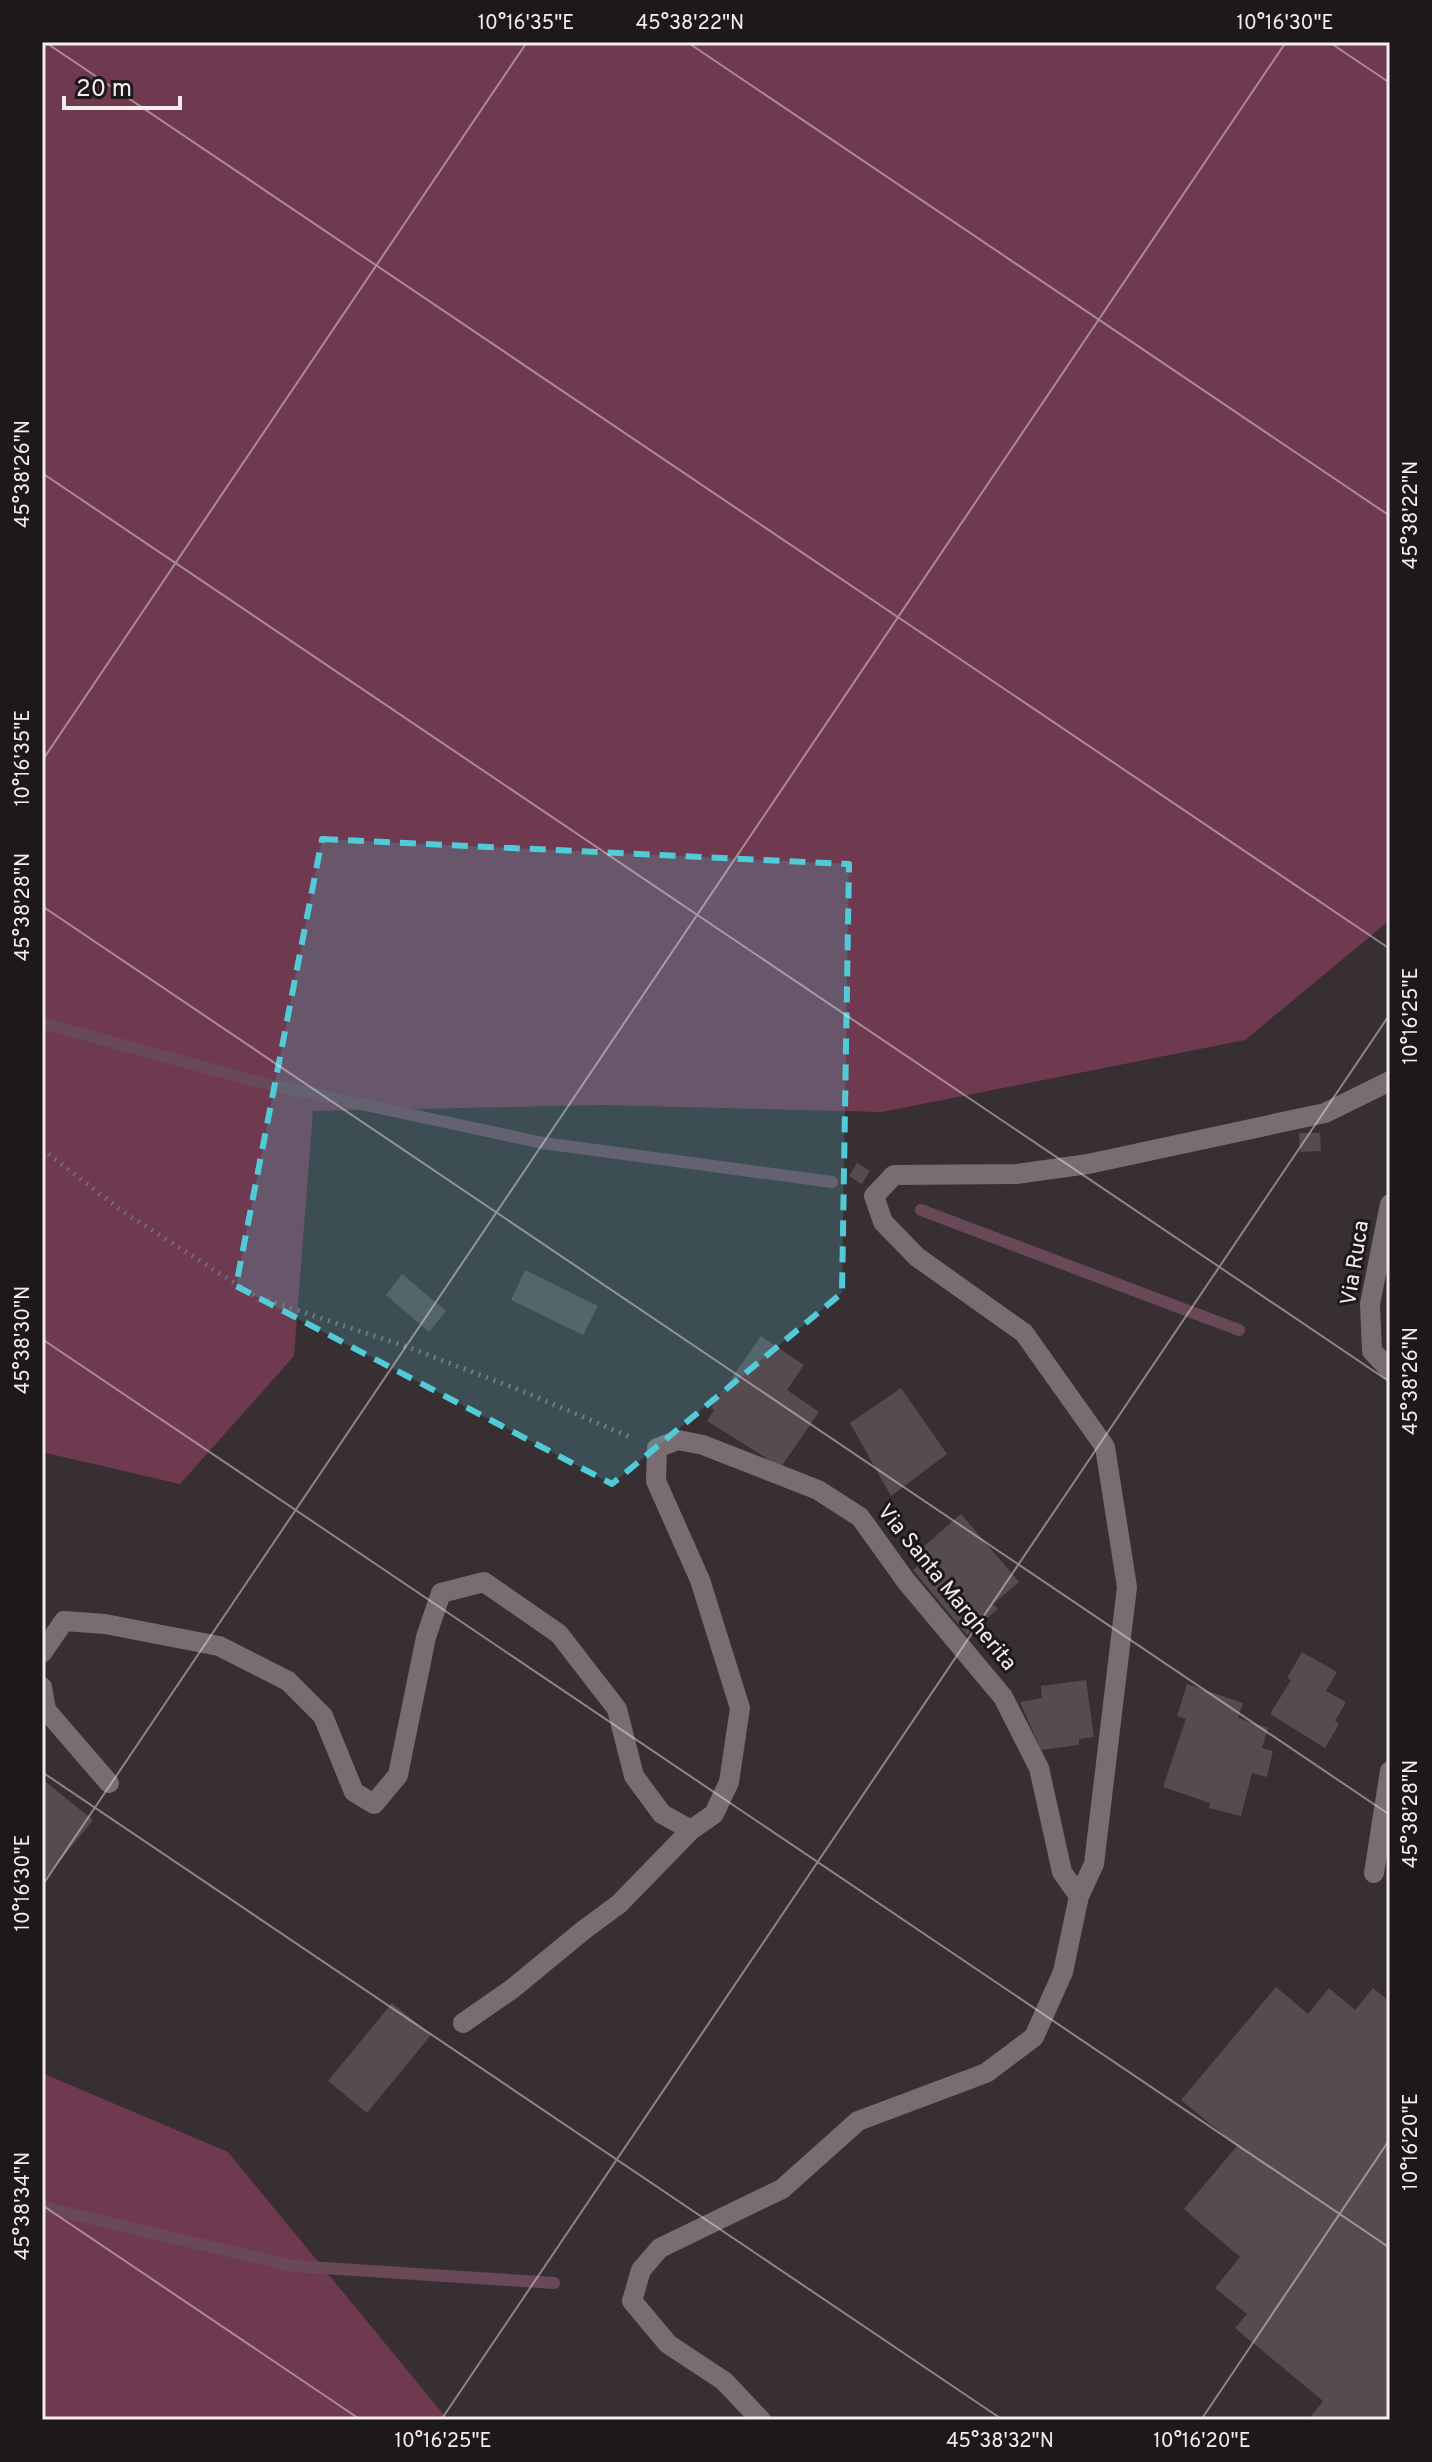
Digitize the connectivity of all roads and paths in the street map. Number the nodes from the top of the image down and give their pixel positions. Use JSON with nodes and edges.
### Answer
{"nodes":[{"id":1,"x":1390,"y":1081,"type":"edge"},
{"id":2,"x":42,"y":1149,"type":"edge"},
{"id":3,"x":1390,"y":1204,"type":"edge"},
{"id":4,"x":1390,"y":1370,"type":"edge"},
{"id":5,"x":657,"y":1448,"type":"junction"},
{"id":6,"x":42,"y":1653,"type":"edge"},
{"id":7,"x":42,"y":1687,"type":"edge"},
{"id":8,"x":1390,"y":1771,"type":"edge"},
{"id":9,"x":109,"y":1783,"type":"dead end"},
{"id":10,"x":691,"y":1830,"type":"junction"},
{"id":11,"x":1374,"y":1873,"type":"dead end"},
{"id":12,"x":1079,"y":1896,"type":"junction"},
{"id":13,"x":463,"y":2023,"type":"dead end"},
{"id":14,"x":761,"y":2420,"type":"edge"}],
"edges":[{"from":1,"to":12,"type":"street"},
{"from":2,"to":5,"type":"path"},
{"from":3,"to":4,"type":"street","name":"Via Ruca"},
{"from":5,"to":10,"type":"street"},
{"from":5,"to":12,"type":"street","name":"Via Santa Margherita"},
{"from":6,"to":10,"type":"street"},
{"from":7,"to":9,"type":"street"},
{"from":8,"to":11,"type":"street"},
{"from":10,"to":13,"type":"street"},
{"from":12,"to":14,"type":"street"}]}
